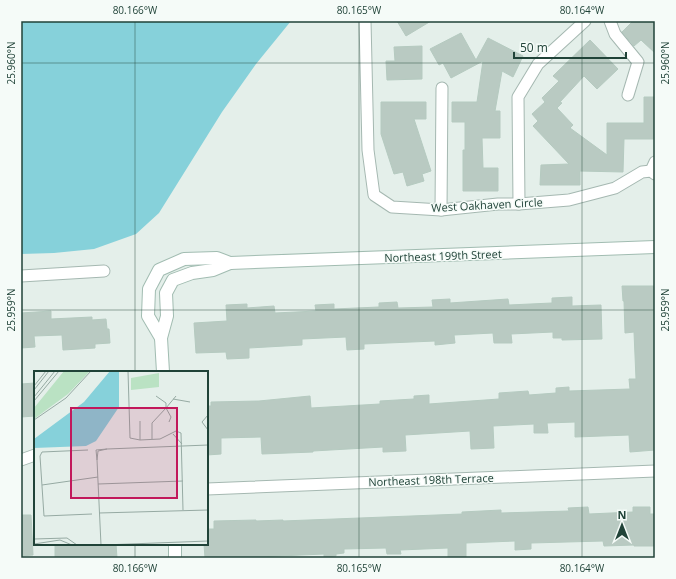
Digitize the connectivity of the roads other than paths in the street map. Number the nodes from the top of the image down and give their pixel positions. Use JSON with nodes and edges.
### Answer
{"nodes":[{"id":1,"x":364,"y":21,"type":"edge"},
{"id":2,"x":585,"y":21,"type":"edge"},
{"id":3,"x":610,"y":21,"type":"edge"},
{"id":4,"x":442,"y":88,"type":"dead end"},
{"id":5,"x":628,"y":95,"type":"dead end"},
{"id":6,"x":654,"y":169,"type":"edge"},
{"id":7,"x":519,"y":204,"type":"junction"},
{"id":8,"x":441,"y":210,"type":"junction"},
{"id":9,"x":655,"y":247,"type":"edge"},
{"id":10,"x":230,"y":264,"type":"junction"},
{"id":11,"x":104,"y":271,"type":"dead end"},
{"id":12,"x":21,"y":276,"type":"edge"},
{"id":13,"x":161,"y":338,"type":"junction"},
{"id":14,"x":163,"y":371,"type":"edge"},
{"id":15,"x":34,"y":455,"type":"edge"},
{"id":16,"x":21,"y":460,"type":"edge"},
{"id":17,"x":655,"y":471,"type":"edge"},
{"id":18,"x":208,"y":489,"type":"edge"},
{"id":19,"x":175,"y":545,"type":"edge"},
{"id":20,"x":176,"y":558,"type":"edge"}],
"edges":[{"from":1,"to":8,"type":"street","name":"West Oakhaven Circle"},
{"from":2,"to":7,"type":"street"},
{"from":3,"to":5,"type":"street"},
{"from":4,"to":8,"type":"street"},
{"from":6,"to":7,"type":"street","name":"West Oakhaven Circle"},
{"from":7,"to":8,"type":"street","name":"West Oakhaven Circle"},
{"from":9,"to":10,"type":"street","name":"Northeast 199th Street"},
{"from":10,"to":13,"type":"street"},
{"from":10,"to":13,"type":"street"},
{"from":11,"to":12,"type":"street"},
{"from":13,"to":14,"type":"street"},
{"from":15,"to":16,"type":"street"},
{"from":17,"to":18,"type":"street","name":"Northeast 198th Terrace"},
{"from":19,"to":20,"type":"street"}]}
